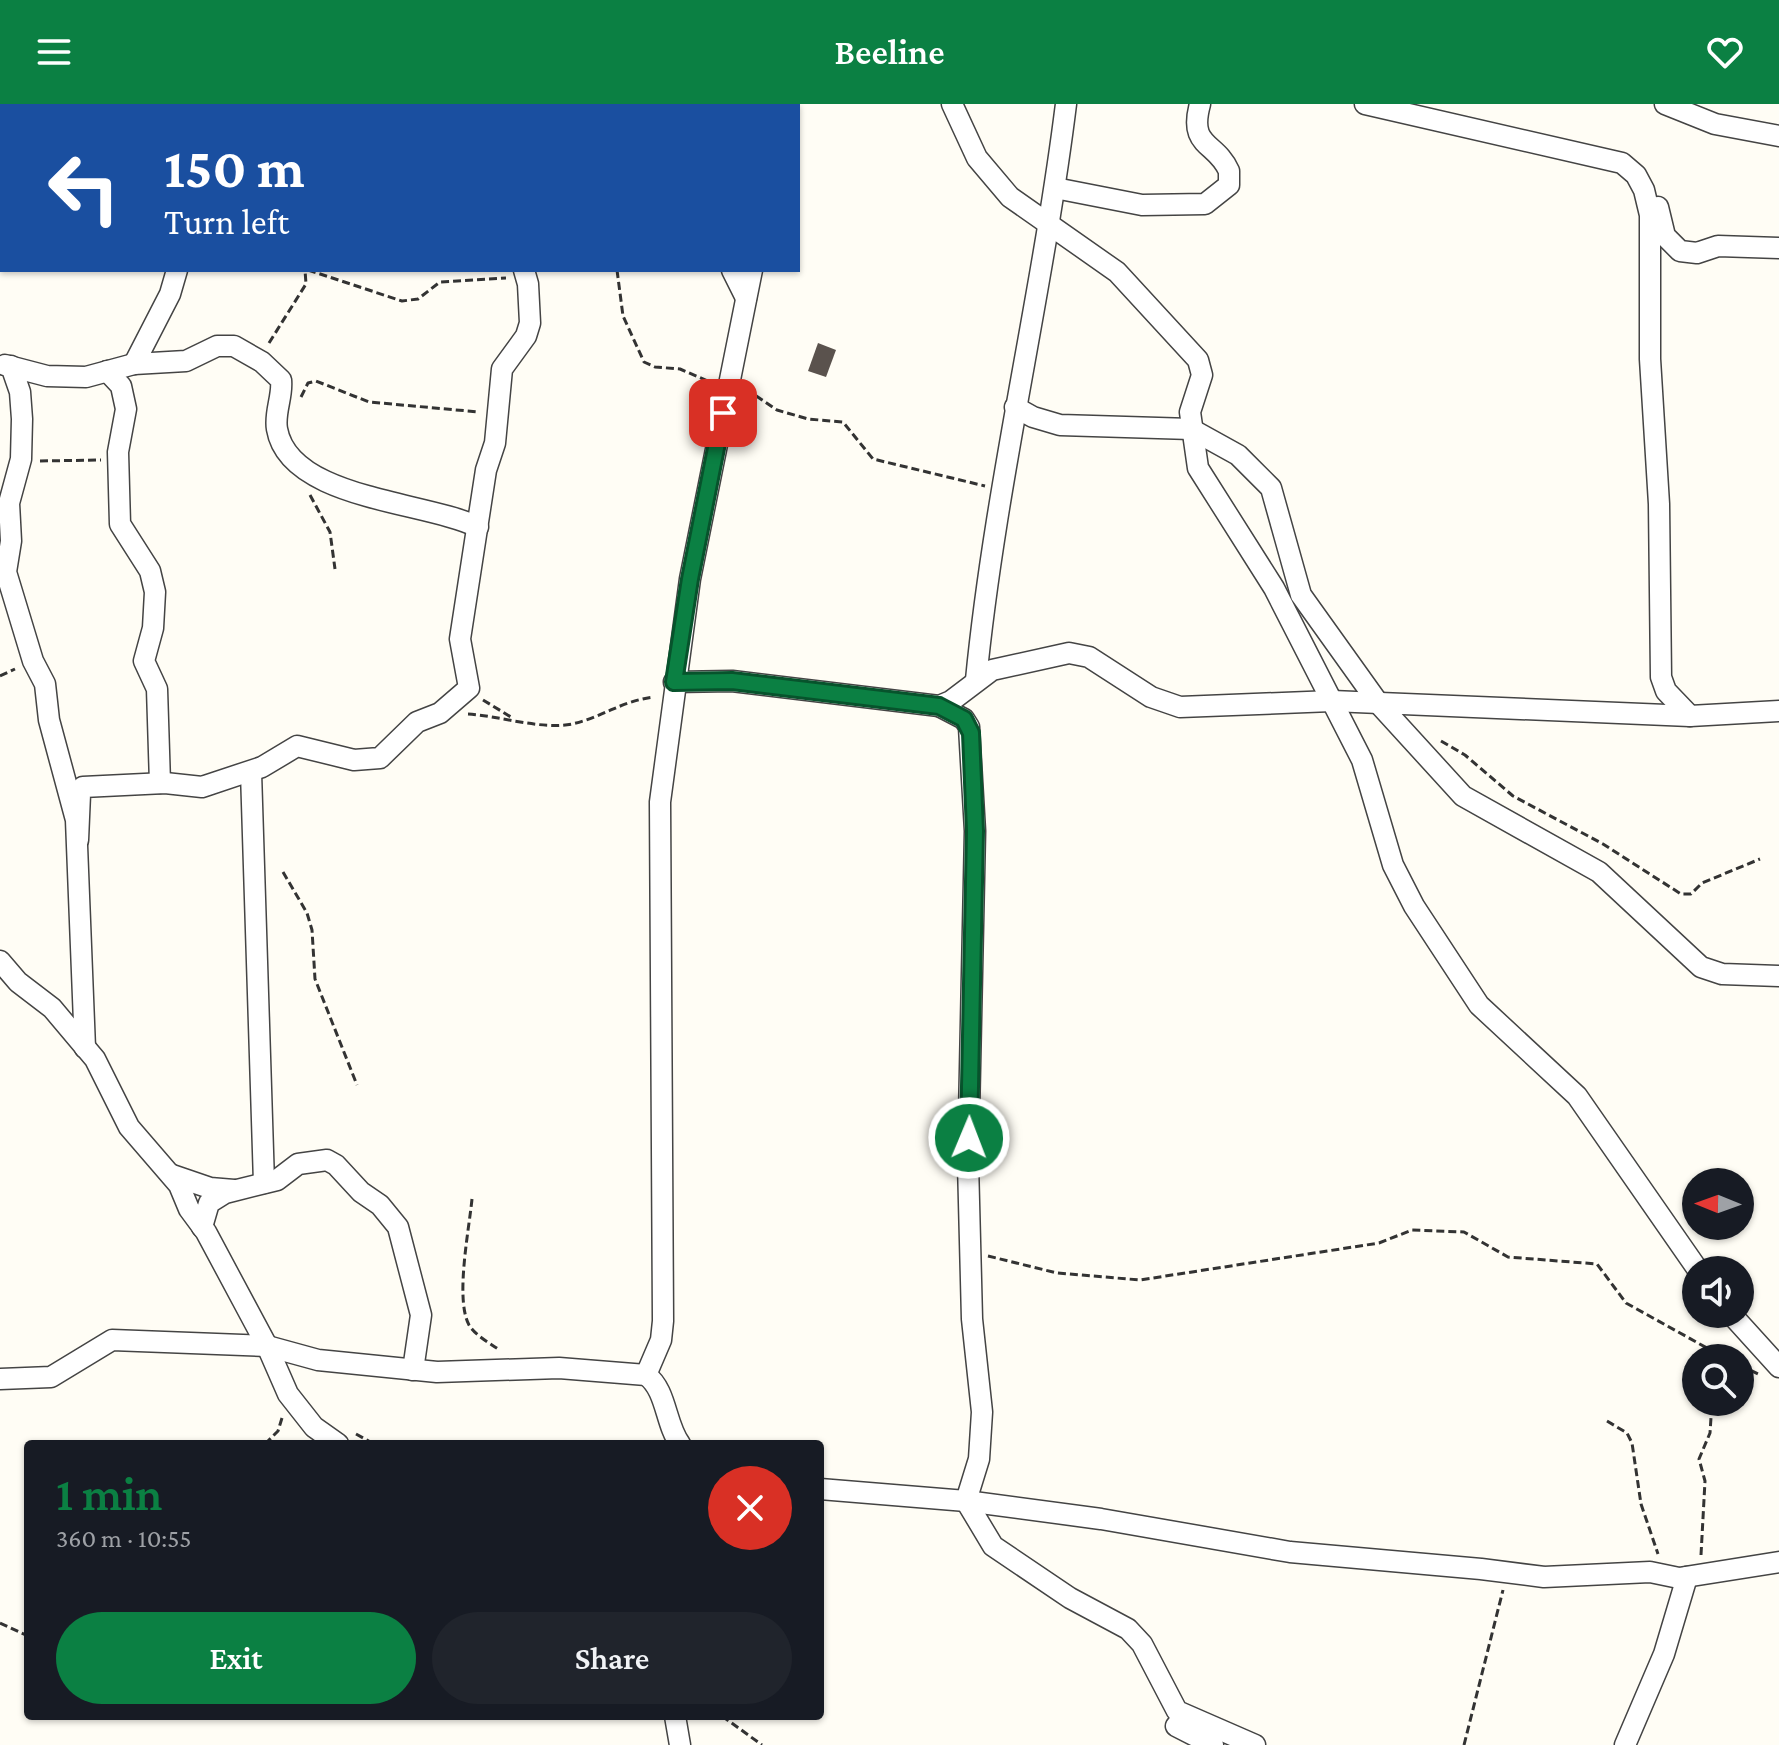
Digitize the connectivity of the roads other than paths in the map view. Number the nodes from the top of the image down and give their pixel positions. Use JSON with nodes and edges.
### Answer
{"nodes":[{"id":1,"x":952,"y":104,"type":"edge"},
{"id":2,"x":1066,"y":104,"type":"edge"},
{"id":3,"x":1200,"y":104,"type":"edge"},
{"id":4,"x":1365,"y":104,"type":"edge"},
{"id":5,"x":1665,"y":104,"type":"edge"},
{"id":6,"x":1779,"y":136,"type":"edge"},
{"id":7,"x":1613,"y":161,"type":"junction"},
{"id":8,"x":1055,"y":188,"type":"junction"},
{"id":9,"x":1050,"y":228,"type":"junction"},
{"id":10,"x":1779,"y":248,"type":"edge"},
{"id":11,"x":176,"y":272,"type":"edge"},
{"id":12,"x":733,"y":272,"type":"edge"},
{"id":13,"x":752,"y":272,"type":"edge"},
{"id":14,"x":524,"y":273,"type":"edge"},
{"id":15,"x":746,"y":298,"type":"junction"},
{"id":16,"x":134,"y":364,"type":"junction"},
{"id":17,"x":6,"y":365,"type":"edge"},
{"id":18,"x":107,"y":371,"type":"junction"},
{"id":19,"x":1015,"y":407,"type":"junction"},
{"id":20,"x":1191,"y":429,"type":"junction"},
{"id":21,"x":478,"y":527,"type":"junction"},
{"id":22,"x":976,"y":680,"type":"junction"},
{"id":23,"x":674,"y":688,"type":"junction"},
{"id":24,"x":1332,"y":701,"type":"junction"},
{"id":25,"x":1379,"y":704,"type":"junction"},
{"id":26,"x":939,"y":706,"type":"junction"},
{"id":27,"x":1779,"y":711,"type":"edge"},
{"id":28,"x":1690,"y":716,"type":"junction"},
{"id":29,"x":251,"y":772,"type":"junction"},
{"id":30,"x":160,"y":783,"type":"junction"},
{"id":31,"x":78,"y":840,"type":"junction"},
{"id":32,"x":0,"y":961,"type":"edge"},
{"id":33,"x":1779,"y":976,"type":"edge"},
{"id":34,"x":85,"y":1048,"type":"junction"},
{"id":35,"x":172,"y":1175,"type":"junction"},
{"id":36,"x":264,"y":1183,"type":"junction"},
{"id":37,"x":240,"y":1190,"type":"junction"},
{"id":38,"x":202,"y":1227,"type":"junction"},
{"id":39,"x":1688,"y":1256,"type":"edge"},
{"id":40,"x":1744,"y":1328,"type":"edge"},
{"id":41,"x":267,"y":1346,"type":"junction"},
{"id":42,"x":1779,"y":1367,"type":"edge"},
{"id":43,"x":413,"y":1370,"type":"junction"},
{"id":44,"x":646,"y":1375,"type":"junction"},
{"id":45,"x":0,"y":1379,"type":"edge"},
{"id":46,"x":332,"y":1440,"type":"edge"},
{"id":47,"x":674,"y":1440,"type":"edge"},
{"id":48,"x":824,"y":1489,"type":"edge"},
{"id":49,"x":966,"y":1501,"type":"junction"},
{"id":50,"x":1779,"y":1562,"type":"edge"},
{"id":51,"x":1686,"y":1576,"type":"junction"},
{"id":52,"x":1147,"y":1657,"type":"junction"},
{"id":53,"x":676,"y":1720,"type":"edge"},
{"id":54,"x":680,"y":1745,"type":"edge"},
{"id":55,"x":1213,"y":1745,"type":"edge"},
{"id":56,"x":1255,"y":1745,"type":"edge"},
{"id":57,"x":1625,"y":1745,"type":"edge"}],
"edges":[{"from":1,"to":9,"type":"street"},
{"from":2,"to":8,"type":"street"},
{"from":3,"to":8,"type":"street"},
{"from":4,"to":7,"type":"street"},
{"from":5,"to":6,"type":"street"},
{"from":7,"to":10,"type":"street"},
{"from":7,"to":28,"type":"street"},
{"from":8,"to":9,"type":"street"},
{"from":9,"to":19,"type":"street"},
{"from":9,"to":20,"type":"street"},
{"from":11,"to":16,"type":"street"},
{"from":12,"to":15,"type":"street"},
{"from":13,"to":15,"type":"street"},
{"from":14,"to":21,"type":"street"},
{"from":15,"to":23,"type":"street"},
{"from":16,"to":18,"type":"street"},
{"from":16,"to":21,"type":"street"},
{"from":17,"to":18,"type":"street"},
{"from":17,"to":31,"type":"street"},
{"from":18,"to":30,"type":"street"},
{"from":19,"to":20,"type":"street"},
{"from":19,"to":22,"type":"street"},
{"from":20,"to":24,"type":"street"},
{"from":20,"to":25,"type":"street"},
{"from":21,"to":29,"type":"street"},
{"from":22,"to":24,"type":"street"},
{"from":22,"to":26,"type":"street"},
{"from":23,"to":26,"type":"street"},
{"from":23,"to":44,"type":"street"},
{"from":24,"to":25,"type":"street"},
{"from":24,"to":39,"type":"street"},
{"from":25,"to":28,"type":"street"},
{"from":25,"to":33,"type":"street"},
{"from":26,"to":49,"type":"street"},
{"from":27,"to":28,"type":"street"},
{"from":29,"to":30,"type":"street"},
{"from":29,"to":36,"type":"street"},
{"from":30,"to":31,"type":"street"},
{"from":31,"to":34,"type":"street"},
{"from":32,"to":34,"type":"street"},
{"from":34,"to":35,"type":"street"},
{"from":35,"to":37,"type":"street"},
{"from":35,"to":38,"type":"street"},
{"from":36,"to":37,"type":"street"},
{"from":36,"to":43,"type":"street"},
{"from":37,"to":38,"type":"street"},
{"from":38,"to":41,"type":"street"},
{"from":40,"to":42,"type":"street"},
{"from":41,"to":43,"type":"street"},
{"from":41,"to":45,"type":"street"},
{"from":41,"to":46,"type":"street"},
{"from":43,"to":44,"type":"street"},
{"from":44,"to":47,"type":"street"},
{"from":48,"to":49,"type":"street"},
{"from":49,"to":51,"type":"street"},
{"from":49,"to":52,"type":"street"},
{"from":50,"to":51,"type":"street"},
{"from":51,"to":57,"type":"street"},
{"from":52,"to":55,"type":"street"},
{"from":52,"to":56,"type":"street"},
{"from":53,"to":54,"type":"street"}]}
